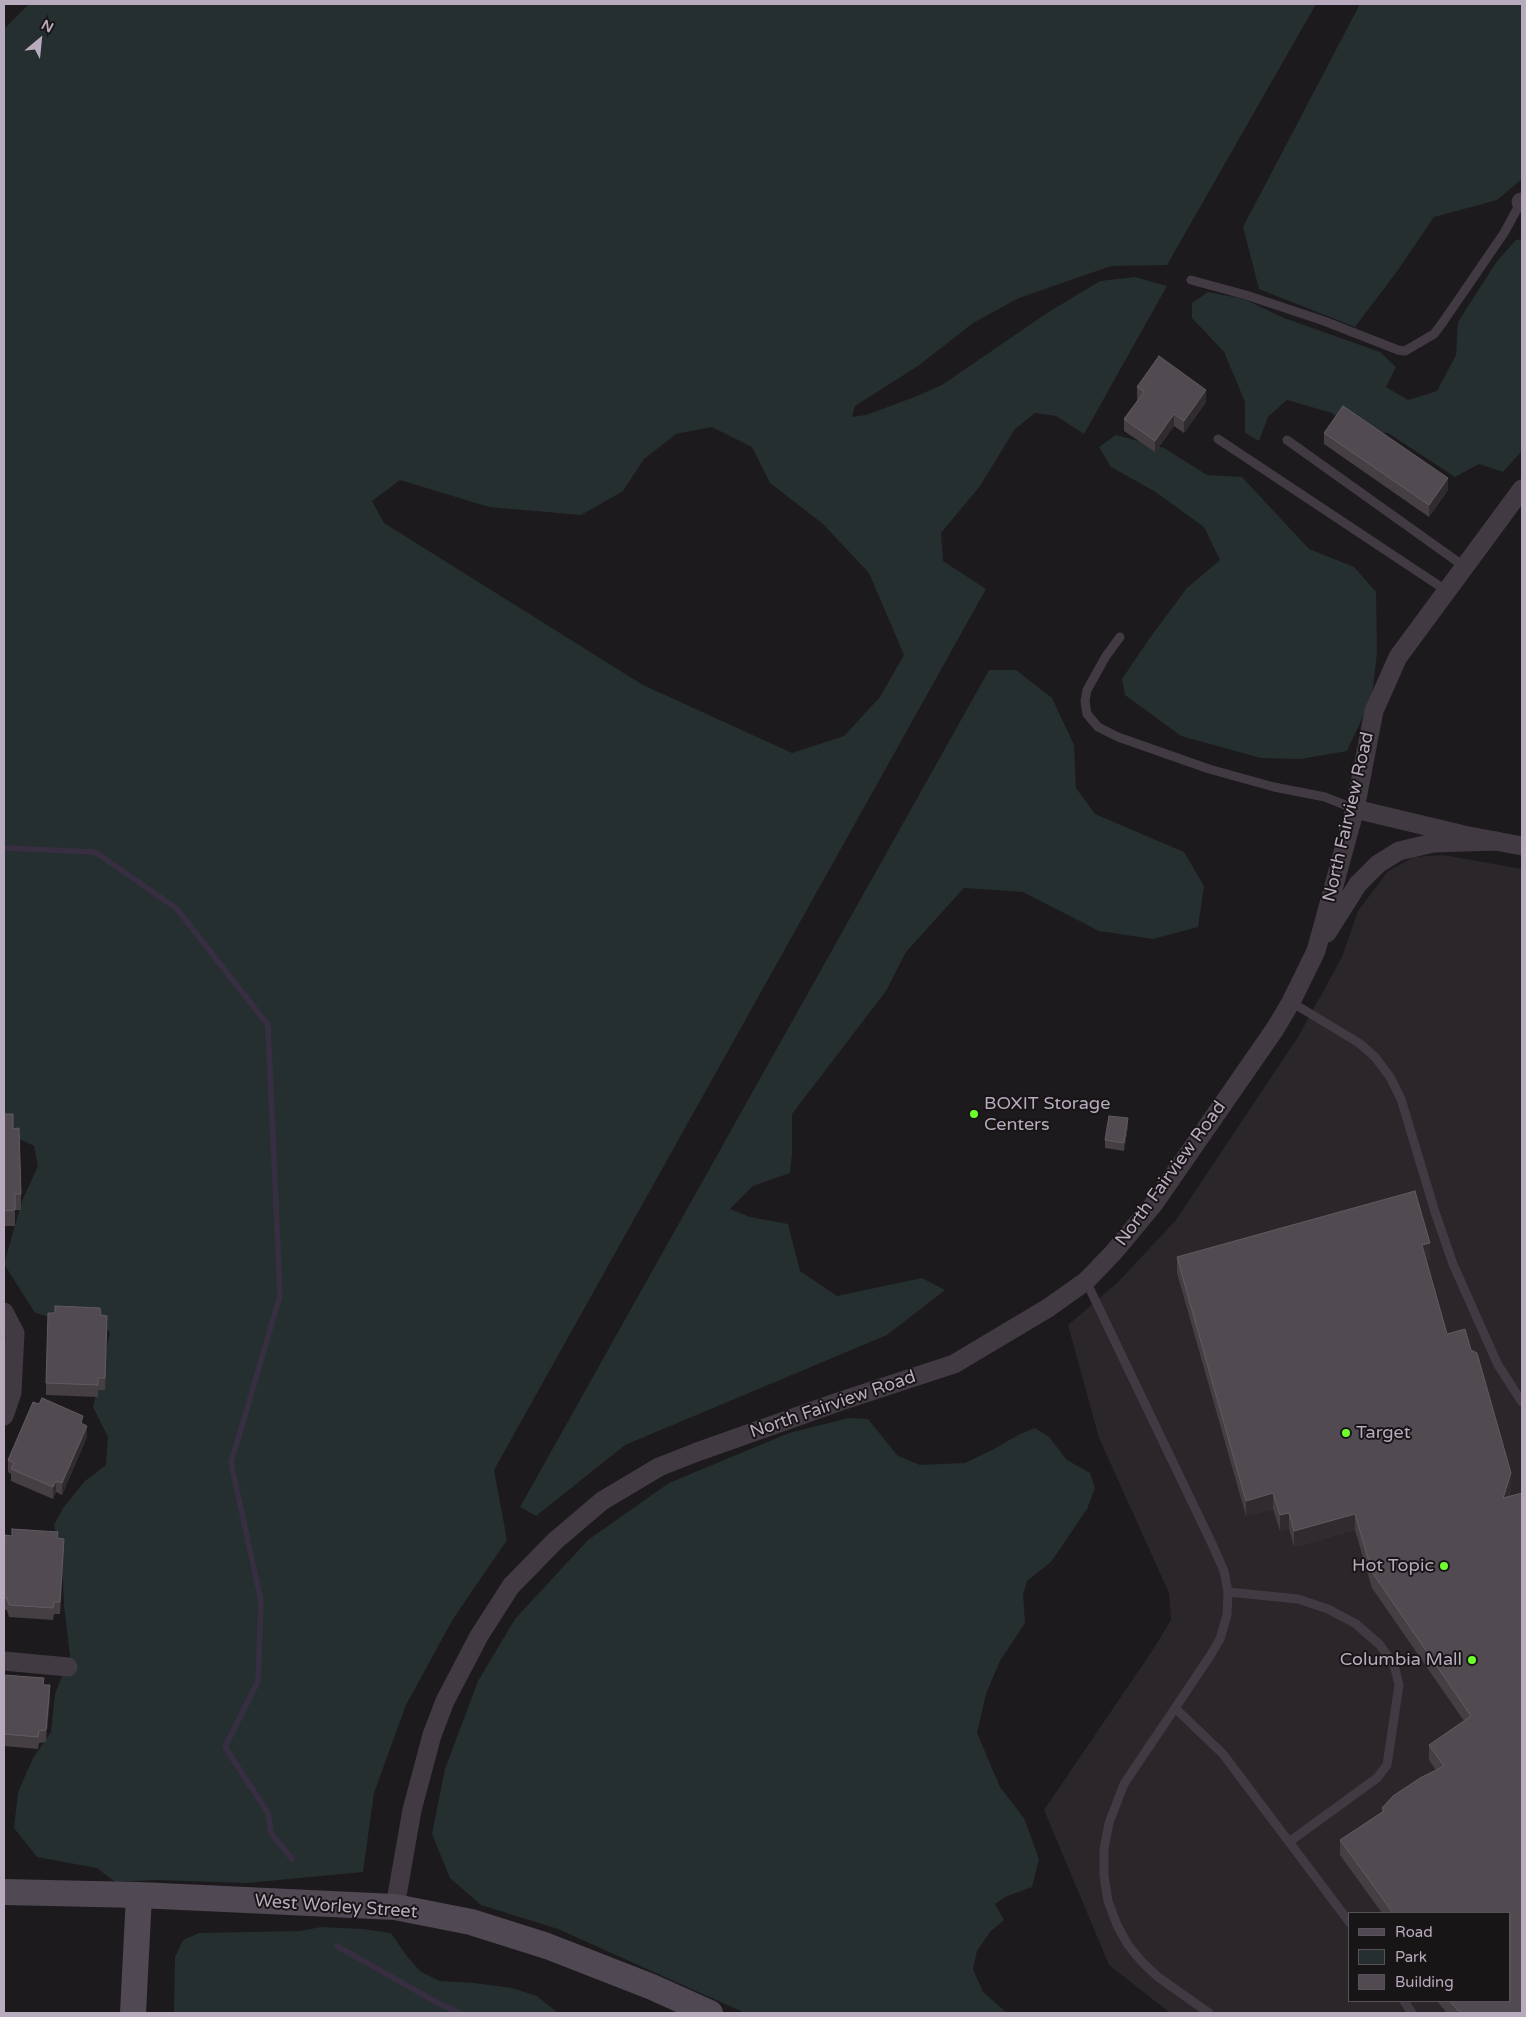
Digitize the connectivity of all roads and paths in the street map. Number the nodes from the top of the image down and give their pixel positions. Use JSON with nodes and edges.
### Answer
{"nodes":[{"id":1,"x":1522,"y":203,"type":"edge"},
{"id":2,"x":1191,"y":280,"type":"dead end"},
{"id":3,"x":1218,"y":439,"type":"dead end"},
{"id":4,"x":1287,"y":440,"type":"dead end"},
{"id":5,"x":1522,"y":489,"type":"edge"},
{"id":6,"x":1465,"y":567,"type":"junction"},
{"id":7,"x":1447,"y":591,"type":"junction"},
{"id":8,"x":1120,"y":637,"type":"dead end"},
{"id":9,"x":1355,"y":809,"type":"junction"},
{"id":10,"x":1497,"y":841,"type":"junction"},
{"id":11,"x":1522,"y":846,"type":"edge"},
{"id":12,"x":1316,"y":951,"type":"junction"},
{"id":13,"x":1291,"y":1002,"type":"junction"},
{"id":14,"x":1086,"y":1280,"type":"junction"},
{"id":15,"x":4,"y":1312,"type":"edge"},
{"id":16,"x":1522,"y":1402,"type":"edge"},
{"id":17,"x":4,"y":1416,"type":"edge"},
{"id":18,"x":1228,"y":1592,"type":"junction"},
{"id":19,"x":4,"y":1661,"type":"edge"},
{"id":20,"x":68,"y":1668,"type":"dead end"},
{"id":21,"x":1175,"y":1708,"type":"junction"},
{"id":22,"x":1289,"y":1842,"type":"junction"},
{"id":23,"x":4,"y":1892,"type":"edge"},
{"id":24,"x":138,"y":1894,"type":"junction"},
{"id":25,"x":395,"y":1908,"type":"junction"},
{"id":26,"x":1348,"y":1920,"type":"edge"},
{"id":27,"x":1405,"y":2002,"type":"edge"},
{"id":28,"x":133,"y":2013,"type":"edge"},
{"id":29,"x":710,"y":2013,"type":"edge"},
{"id":30,"x":1209,"y":2013,"type":"edge"},
{"id":31,"x":1412,"y":2013,"type":"edge"}],
"edges":[{"from":1,"to":2,"type":"lane"},
{"from":3,"to":7,"type":"lane"},
{"from":4,"to":6,"type":"lane"},
{"from":5,"to":6,"type":"street","name":"North Fairview Road"},
{"from":6,"to":7,"type":"street","name":"North Fairview Road"},
{"from":7,"to":9,"type":"street","name":"North Fairview Road"},
{"from":8,"to":9,"type":"lane"},
{"from":9,"to":10,"type":"street"},
{"from":9,"to":12,"type":"street","name":"North Fairview Road"},
{"from":10,"to":11,"type":"street"},
{"from":10,"to":12,"type":"street"},
{"from":12,"to":13,"type":"street","name":"North Fairview Road"},
{"from":13,"to":14,"type":"street","name":"North Fairview Road"},
{"from":13,"to":16,"type":"lane"},
{"from":14,"to":18,"type":"lane"},
{"from":14,"to":25,"type":"street","name":"North Fairview Road"},
{"from":15,"to":17,"type":"street"},
{"from":18,"to":21,"type":"lane"},
{"from":18,"to":22,"type":"lane"},
{"from":19,"to":20,"type":"street"},
{"from":21,"to":22,"type":"lane"},
{"from":21,"to":30,"type":"lane"},
{"from":22,"to":26,"type":"lane"},
{"from":23,"to":24,"type":"street","name":"West Worley Street"},
{"from":24,"to":25,"type":"street","name":"West Worley Street"},
{"from":24,"to":28,"type":"street"},
{"from":25,"to":29,"type":"street","name":"West Worley Street"},
{"from":27,"to":31,"type":"lane"}]}
